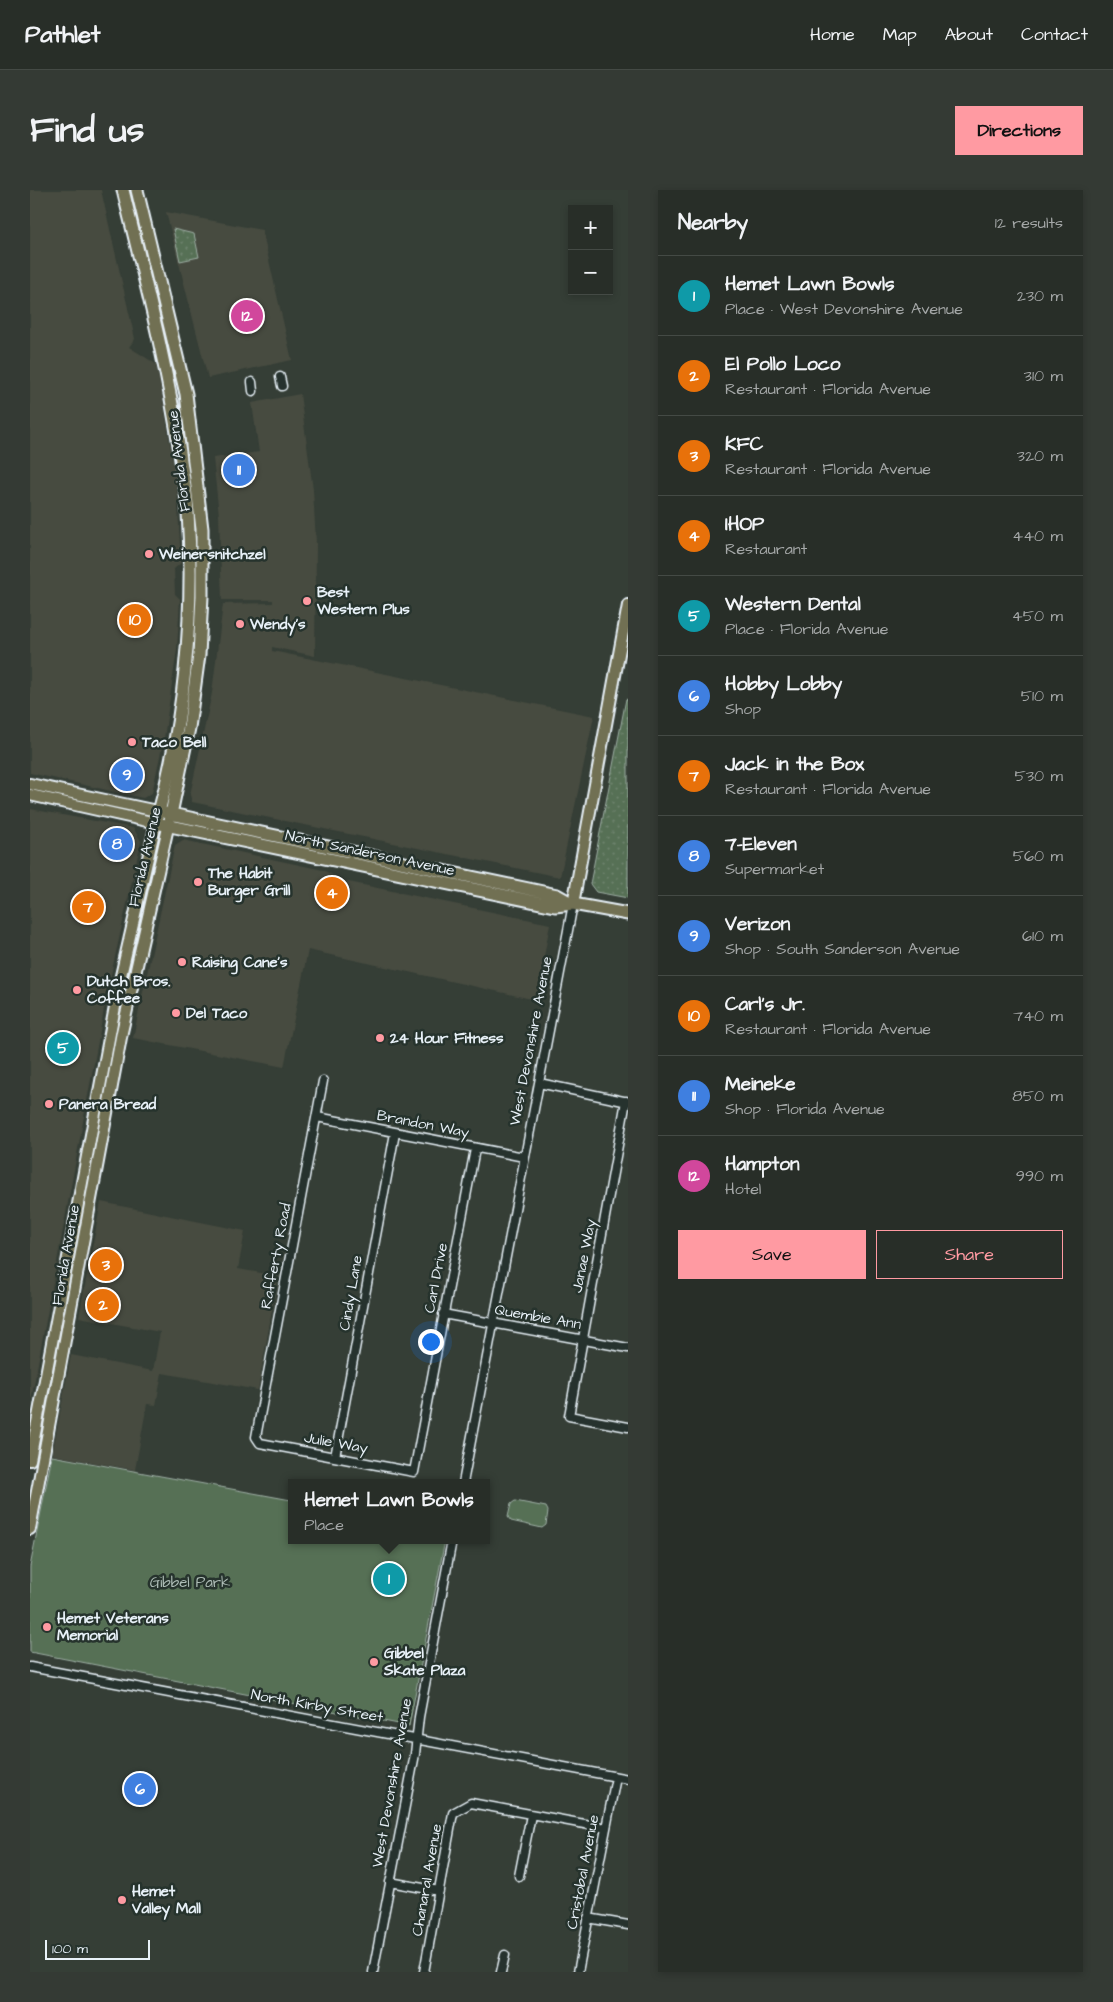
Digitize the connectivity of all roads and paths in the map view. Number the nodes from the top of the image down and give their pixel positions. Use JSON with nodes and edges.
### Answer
{"nodes":[{"id":1,"x":123,"y":190,"type":"edge"},
{"id":2,"x":137,"y":190,"type":"edge"},
{"id":3,"x":280,"y":377,"type":"dead end"},
{"id":4,"x":252,"y":382,"type":"dead end"},
{"id":5,"x":282,"y":386,"type":"dead end"},
{"id":6,"x":254,"y":391,"type":"dead end"},
{"id":7,"x":186,"y":493,"type":"junction"},
{"id":8,"x":202,"y":596,"type":"junction"},
{"id":9,"x":628,"y":605,"type":"edge"},
{"id":10,"x":30,"y":784,"type":"edge"},
{"id":11,"x":30,"y":789,"type":"edge"},
{"id":12,"x":59,"y":790,"type":"junction"},
{"id":13,"x":30,"y":795,"type":"edge"},
{"id":14,"x":165,"y":812,"type":"junction"},
{"id":15,"x":162,"y":824,"type":"junction"},
{"id":16,"x":313,"y":843,"type":"junction"},
{"id":17,"x":262,"y":846,"type":"junction"},
{"id":18,"x":279,"y":849,"type":"junction"},
{"id":19,"x":573,"y":904,"type":"junction"},
{"id":20,"x":628,"y":914,"type":"edge"},
{"id":21,"x":323,"y":1081,"type":"dead end"},
{"id":22,"x":539,"y":1083,"type":"junction"},
{"id":23,"x":627,"y":1102,"type":"edge"},
{"id":24,"x":317,"y":1117,"type":"junction"},
{"id":25,"x":395,"y":1133,"type":"junction"},
{"id":26,"x":475,"y":1149,"type":"junction"},
{"id":27,"x":524,"y":1157,"type":"junction"},
{"id":28,"x":443,"y":1314,"type":"junction"},
{"id":29,"x":56,"y":1319,"type":"junction"},
{"id":30,"x":493,"y":1323,"type":"junction"},
{"id":31,"x":582,"y":1339,"type":"junction"},
{"id":32,"x":628,"y":1348,"type":"edge"},
{"id":33,"x":58,"y":1377,"type":"junction"},
{"id":34,"x":42,"y":1398,"type":"junction"},
{"id":35,"x":628,"y":1427,"type":"edge"},
{"id":36,"x":256,"y":1437,"type":"joint"},
{"id":37,"x":46,"y":1443,"type":"junction"},
{"id":38,"x":335,"y":1457,"type":"junction"},
{"id":39,"x":30,"y":1460,"type":"edge"},
{"id":40,"x":414,"y":1472,"type":"joint"},
{"id":41,"x":464,"y":1479,"type":"edge"},
{"id":42,"x":30,"y":1529,"type":"edge"},
{"id":43,"x":451,"y":1544,"type":"edge"},
{"id":44,"x":30,"y":1667,"type":"edge"},
{"id":45,"x":417,"y":1739,"type":"junction"},
{"id":46,"x":616,"y":1777,"type":"junction"},
{"id":47,"x":628,"y":1779,"type":"edge"},
{"id":48,"x":531,"y":1814,"type":"junction"},
{"id":49,"x":606,"y":1828,"type":"junction"},
{"id":50,"x":519,"y":1876,"type":"dead end"},
{"id":51,"x":390,"y":1882,"type":"junction"},
{"id":52,"x":439,"y":1891,"type":"junction"},
{"id":53,"x":588,"y":1918,"type":"junction"},
{"id":54,"x":628,"y":1925,"type":"edge"},
{"id":55,"x":505,"y":1955,"type":"dead end"},
{"id":56,"x":373,"y":1972,"type":"edge"},
{"id":57,"x":424,"y":1972,"type":"edge"},
{"id":58,"x":501,"y":1972,"type":"edge"},
{"id":59,"x":578,"y":1972,"type":"edge"}],
"edges":[{"from":1,"to":7,"type":"highway","name":"Florida Avenue"},
{"from":2,"to":8,"type":"highway","name":"Florida Avenue"},
{"from":3,"to":5,"type":"street"},
{"from":4,"to":6,"type":"street"},
{"from":7,"to":8,"type":"highway"},
{"from":7,"to":14,"type":"highway","name":"Florida Avenue"},
{"from":8,"to":14,"type":"highway","name":"Florida Avenue"},
{"from":9,"to":19,"type":"main road","name":"West Devonshire Avenue"},
{"from":10,"to":12,"type":"main road"},
{"from":11,"to":12,"type":"main road"},
{"from":12,"to":14,"type":"main road"},
{"from":13,"to":15,"type":"main road"},
{"from":14,"to":15,"type":"highway","name":"Florida Avenue"},
{"from":14,"to":16,"type":"highway","name":"North Sanderson Avenue"},
{"from":15,"to":17,"type":"highway","name":"North Sanderson Avenue"},
{"from":15,"to":29,"type":"main road","name":"Florida Avenue"},
{"from":15,"to":33,"type":"main road","name":"Florida Avenue"},
{"from":16,"to":17,"type":"highway"},
{"from":16,"to":18,"type":"highway"},
{"from":16,"to":19,"type":"highway","name":"North Sanderson Avenue"},
{"from":17,"to":18,"type":"highway","name":"North Sanderson Avenue"},
{"from":18,"to":19,"type":"highway","name":"North Sanderson Avenue"},
{"from":19,"to":20,"type":"highway","name":"North Sanderson Avenue"},
{"from":19,"to":22,"type":"street","name":"West Devonshire Avenue"},
{"from":21,"to":24,"type":"street","name":"Rafferty Road"},
{"from":22,"to":23,"type":"street"},
{"from":22,"to":27,"type":"street","name":"West Devonshire Avenue"},
{"from":23,"to":31,"type":"street","name":"Janae Way"},
{"from":24,"to":25,"type":"street","name":"Brandon Way"},
{"from":24,"to":36,"type":"street","name":"Rafferty Road"},
{"from":25,"to":26,"type":"street","name":"Brandon Way"},
{"from":25,"to":38,"type":"street","name":"Cindy Lane"},
{"from":26,"to":27,"type":"street","name":"Brandon Way"},
{"from":26,"to":28,"type":"street","name":"Carl Drive"},
{"from":27,"to":30,"type":"street","name":"West Devonshire Avenue"},
{"from":28,"to":30,"type":"street","name":"Quembie Ann"},
{"from":28,"to":40,"type":"street","name":"Carl Drive"},
{"from":29,"to":33,"type":"main road"},
{"from":29,"to":34,"type":"main road","name":"Florida Avenue"},
{"from":30,"to":31,"type":"street","name":"Quembie Ann"},
{"from":30,"to":41,"type":"street","name":"West Devonshire Avenue"},
{"from":31,"to":32,"type":"street","name":"Quembie Ann"},
{"from":31,"to":35,"type":"street","name":"Janae Way"},
{"from":33,"to":37,"type":"main road","name":"Florida Avenue"},
{"from":34,"to":37,"type":"main road"},
{"from":34,"to":39,"type":"main road","name":"Florida Avenue"},
{"from":36,"to":38,"type":"street","name":"Julie Way"},
{"from":37,"to":42,"type":"main road","name":"Florida Avenue"},
{"from":38,"to":40,"type":"street","name":"Julie Way"},
{"from":43,"to":45,"type":"street","name":"West Devonshire Avenue"},
{"from":44,"to":45,"type":"street","name":"North Kirby Street"},
{"from":45,"to":46,"type":"street","name":"North Kirby Street"},
{"from":45,"to":51,"type":"street","name":"West Devonshire Avenue"},
{"from":46,"to":47,"type":"street","name":"North Kirby Street"},
{"from":46,"to":49,"type":"street","name":"Cristobal Avenue"},
{"from":48,"to":49,"type":"street"},
{"from":48,"to":50,"type":"street"},
{"from":48,"to":52,"type":"street","name":"Chanaral Avenue"},
{"from":49,"to":53,"type":"street","name":"Cristobal Avenue"},
{"from":51,"to":52,"type":"street"},
{"from":51,"to":56,"type":"street","name":"West Devonshire Avenue"},
{"from":52,"to":57,"type":"street","name":"Chanaral Avenue"},
{"from":53,"to":54,"type":"street"},
{"from":53,"to":59,"type":"street","name":"Cristobal Avenue"},
{"from":55,"to":58,"type":"street"}]}
